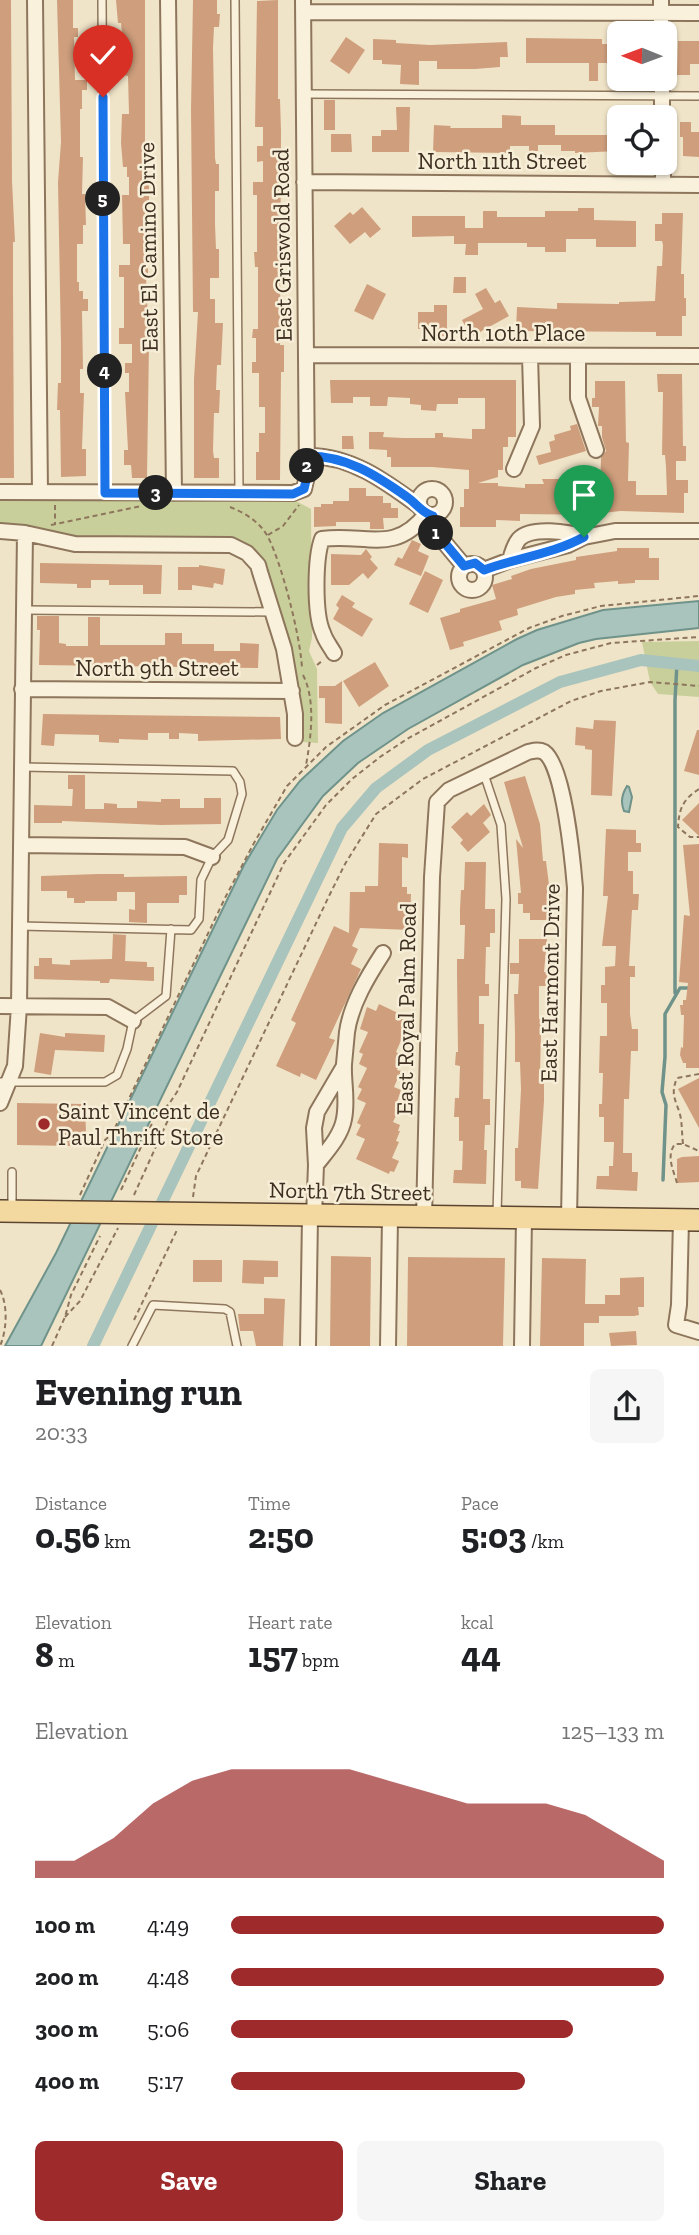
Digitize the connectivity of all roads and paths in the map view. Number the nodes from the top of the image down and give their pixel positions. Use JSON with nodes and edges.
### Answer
{"nodes":[{"id":1,"x":34,"y":0,"type":"edge"},
{"id":2,"x":102,"y":0,"type":"edge"},
{"id":3,"x":168,"y":0,"type":"edge"},
{"id":4,"x":235,"y":0,"type":"edge"},
{"id":5,"x":303,"y":6,"type":"edge"},
{"id":6,"x":661,"y":6,"type":"edge"},
{"id":7,"x":699,"y":13,"type":"edge"},
{"id":8,"x":662,"y":91,"type":"edge"},
{"id":9,"x":304,"y":94,"type":"junction"},
{"id":10,"x":662,"y":96,"type":"junction"},
{"id":11,"x":699,"y":96,"type":"edge"},
{"id":12,"x":662,"y":105,"type":"edge"},
{"id":13,"x":663,"y":175,"type":"edge"},
{"id":14,"x":304,"y":183,"type":"junction"},
{"id":15,"x":663,"y":184,"type":"junction"},
{"id":16,"x":699,"y":185,"type":"edge"},
{"id":17,"x":306,"y":355,"type":"junction"},
{"id":18,"x":530,"y":356,"type":"junction"},
{"id":19,"x":578,"y":356,"type":"junction"},
{"id":20,"x":699,"y":356,"type":"edge"},
{"id":21,"x":596,"y":450,"type":"dead end"},
{"id":22,"x":306,"y":456,"type":"junction"},
{"id":23,"x":514,"y":469,"type":"dead end"},
{"id":24,"x":0,"y":492,"type":"edge"},
{"id":25,"x":40,"y":492,"type":"junction"},
{"id":26,"x":55,"y":492,"type":"junction"},
{"id":27,"x":105,"y":493,"type":"junction"},
{"id":28,"x":174,"y":493,"type":"junction"},
{"id":29,"x":239,"y":494,"type":"junction"},
{"id":30,"x":226,"y":505,"type":"dead end"},
{"id":31,"x":143,"y":506,"type":"dead end"},
{"id":32,"x":426,"y":512,"type":"junction"},
{"id":33,"x":55,"y":525,"type":"junction"},
{"id":34,"x":41,"y":527,"type":"dead end"},
{"id":35,"x":0,"y":531,"type":"edge"},
{"id":36,"x":699,"y":531,"type":"edge"},
{"id":37,"x":25,"y":533,"type":"junction"},
{"id":38,"x":584,"y":537,"type":"junction"},
{"id":39,"x":510,"y":560,"type":"junction"},
{"id":40,"x":464,"y":566,"type":"junction"},
{"id":41,"x":484,"y":570,"type":"junction"},
{"id":42,"x":699,"y":596,"type":"edge"},
{"id":43,"x":23,"y":610,"type":"junction"},
{"id":44,"x":271,"y":612,"type":"junction"},
{"id":45,"x":699,"y":637,"type":"edge"},
{"id":46,"x":334,"y":653,"type":"dead end"},
{"id":47,"x":699,"y":686,"type":"edge"},
{"id":48,"x":22,"y":689,"type":"junction"},
{"id":49,"x":292,"y":691,"type":"junction"},
{"id":50,"x":295,"y":738,"type":"dead end"},
{"id":51,"x":306,"y":766,"type":"junction"},
{"id":52,"x":21,"y":768,"type":"junction"},
{"id":53,"x":484,"y":774,"type":"junction"},
{"id":54,"x":699,"y":789,"type":"edge"},
{"id":55,"x":699,"y":837,"type":"edge"},
{"id":56,"x":21,"y":845,"type":"junction"},
{"id":57,"x":212,"y":857,"type":"junction"},
{"id":58,"x":20,"y":926,"type":"junction"},
{"id":59,"x":171,"y":929,"type":"junction"},
{"id":60,"x":383,"y":953,"type":"dead end"},
{"id":61,"x":0,"y":1006,"type":"edge"},
{"id":62,"x":19,"y":1006,"type":"junction"},
{"id":63,"x":133,"y":1021,"type":"junction"},
{"id":64,"x":344,"y":1066,"type":"junction"},
{"id":65,"x":699,"y":1073,"type":"edge"},
{"id":66,"x":4,"y":1082,"type":"edge"},
{"id":67,"x":0,"y":1103,"type":"edge"},
{"id":68,"x":683,"y":1144,"type":"junction"},
{"id":69,"x":699,"y":1151,"type":"edge"},
{"id":70,"x":316,"y":1165,"type":"junction"},
{"id":71,"x":12,"y":1172,"type":"dead end"},
{"id":72,"x":677,"y":1183,"type":"dead end"},
{"id":73,"x":121,"y":1190,"type":"dead end"},
{"id":74,"x":6,"y":1211,"type":"edge"},
{"id":75,"x":73,"y":1212,"type":"junction"},
{"id":76,"x":177,"y":1214,"type":"junction"},
{"id":77,"x":312,"y":1217,"type":"junction"},
{"id":78,"x":390,"y":1218,"type":"junction"},
{"id":79,"x":424,"y":1218,"type":"junction"},
{"id":80,"x":497,"y":1218,"type":"junction"},
{"id":81,"x":524,"y":1218,"type":"junction"},
{"id":82,"x":569,"y":1219,"type":"junction"},
{"id":83,"x":690,"y":1220,"type":"edge"},
{"id":84,"x":100,"y":1236,"type":"dead end"},
{"id":85,"x":0,"y":1290,"type":"edge"},
{"id":86,"x":132,"y":1324,"type":"dead end"},
{"id":87,"x":699,"y":1332,"type":"edge"},
{"id":88,"x":0,"y":1346,"type":"edge"},
{"id":89,"x":52,"y":1346,"type":"edge"},
{"id":90,"x":132,"y":1346,"type":"edge"},
{"id":91,"x":237,"y":1346,"type":"edge"},
{"id":92,"x":308,"y":1346,"type":"edge"},
{"id":93,"x":388,"y":1346,"type":"edge"},
{"id":94,"x":522,"y":1346,"type":"edge"}],
"edges":[{"from":1,"to":25,"type":"street"},
{"from":2,"to":27,"type":"lane"},
{"from":3,"to":28,"type":"street","name":"East El Camino Drive"},
{"from":4,"to":29,"type":"lane"},
{"from":5,"to":6,"type":"street"},
{"from":5,"to":9,"type":"street","name":"East Griswold Road"},
{"from":6,"to":7,"type":"street"},
{"from":8,"to":10,"type":"street"},
{"from":9,"to":10,"type":"lane"},
{"from":9,"to":14,"type":"street","name":"East Griswold Road"},
{"from":10,"to":11,"type":"lane"},
{"from":10,"to":12,"type":"street"},
{"from":13,"to":15,"type":"street"},
{"from":14,"to":15,"type":"street","name":"North 11th Street"},
{"from":14,"to":17,"type":"street","name":"East Griswold Road"},
{"from":15,"to":16,"type":"street","name":"North 11th Street"},
{"from":17,"to":18,"type":"street","name":"North 10th Place"},
{"from":17,"to":22,"type":"street","name":"East Griswold Road"},
{"from":18,"to":19,"type":"street","name":"North 10th Place"},
{"from":18,"to":23,"type":"street"},
{"from":19,"to":20,"type":"street","name":"North 10th Place"},
{"from":19,"to":21,"type":"street"},
{"from":22,"to":29,"type":"street","name":"East Griswold Road"},
{"from":22,"to":32,"type":"street"},
{"from":24,"to":25,"type":"street"},
{"from":25,"to":26,"type":"street"},
{"from":26,"to":27,"type":"street"},
{"from":26,"to":33,"type":"path"},
{"from":27,"to":28,"type":"street"},
{"from":28,"to":29,"type":"street"},
{"from":30,"to":51,"type":"path"},
{"from":31,"to":33,"type":"path"},
{"from":32,"to":40,"type":"street"},
{"from":32,"to":46,"type":"street"},
{"from":33,"to":34,"type":"path"},
{"from":35,"to":37,"type":"street"},
{"from":36,"to":38,"type":"street"},
{"from":37,"to":43,"type":"street"},
{"from":37,"to":44,"type":"street"},
{"from":38,"to":39,"type":"street"},
{"from":38,"to":39,"type":"street"},
{"from":39,"to":41,"type":"street"},
{"from":40,"to":41,"type":"street"},
{"from":40,"to":41,"type":"street"},
{"from":42,"to":51,"type":"path"},
{"from":43,"to":44,"type":"lane"},
{"from":43,"to":48,"type":"street"},
{"from":44,"to":49,"type":"street"},
{"from":45,"to":73,"type":"path"},
{"from":47,"to":76,"type":"path"},
{"from":48,"to":49,"type":"street","name":"North 9th Street"},
{"from":48,"to":52,"type":"street"},
{"from":49,"to":50,"type":"street"},
{"from":51,"to":75,"type":"path"},
{"from":52,"to":56,"type":"street"},
{"from":52,"to":57,"type":"lane"},
{"from":53,"to":79,"type":"street","name":"East Royal Palm Road"},
{"from":53,"to":80,"type":"lane"},
{"from":53,"to":82,"type":"street","name":"East Harmont Drive"},
{"from":54,"to":55,"type":"path"},
{"from":56,"to":57,"type":"street"},
{"from":56,"to":58,"type":"street"},
{"from":57,"to":59,"type":"lane"},
{"from":58,"to":59,"type":"lane"},
{"from":58,"to":62,"type":"street"},
{"from":59,"to":63,"type":"lane"},
{"from":60,"to":64,"type":"street"},
{"from":61,"to":62,"type":"street"},
{"from":62,"to":63,"type":"street"},
{"from":62,"to":66,"type":"street"},
{"from":63,"to":66,"type":"lane"},
{"from":64,"to":70,"type":"street"},
{"from":64,"to":70,"type":"street"},
{"from":65,"to":68,"type":"path"},
{"from":66,"to":67,"type":"street"},
{"from":68,"to":69,"type":"path"},
{"from":68,"to":72,"type":"path"},
{"from":70,"to":77,"type":"street"},
{"from":71,"to":74,"type":"lane"},
{"from":74,"to":75,"type":"main road","name":"North 7th Street"},
{"from":75,"to":76,"type":"main road","name":"North 7th Street"},
{"from":76,"to":77,"type":"main road","name":"North 7th Street"},
{"from":76,"to":86,"type":"path"},
{"from":77,"to":78,"type":"main road","name":"North 7th Street"},
{"from":77,"to":92,"type":"street"},
{"from":78,"to":79,"type":"main road","name":"North 7th Street"},
{"from":78,"to":93,"type":"street"},
{"from":79,"to":80,"type":"main road","name":"North 7th Street"},
{"from":80,"to":81,"type":"main road","name":"North 7th Street"},
{"from":81,"to":82,"type":"main road","name":"North 7th Street"},
{"from":81,"to":94,"type":"street"},
{"from":82,"to":83,"type":"main road","name":"North 7th Street"},
{"from":83,"to":87,"type":"street"},
{"from":84,"to":89,"type":"path"},
{"from":85,"to":88,"type":"path"},
{"from":90,"to":91,"type":"lane"}]}
